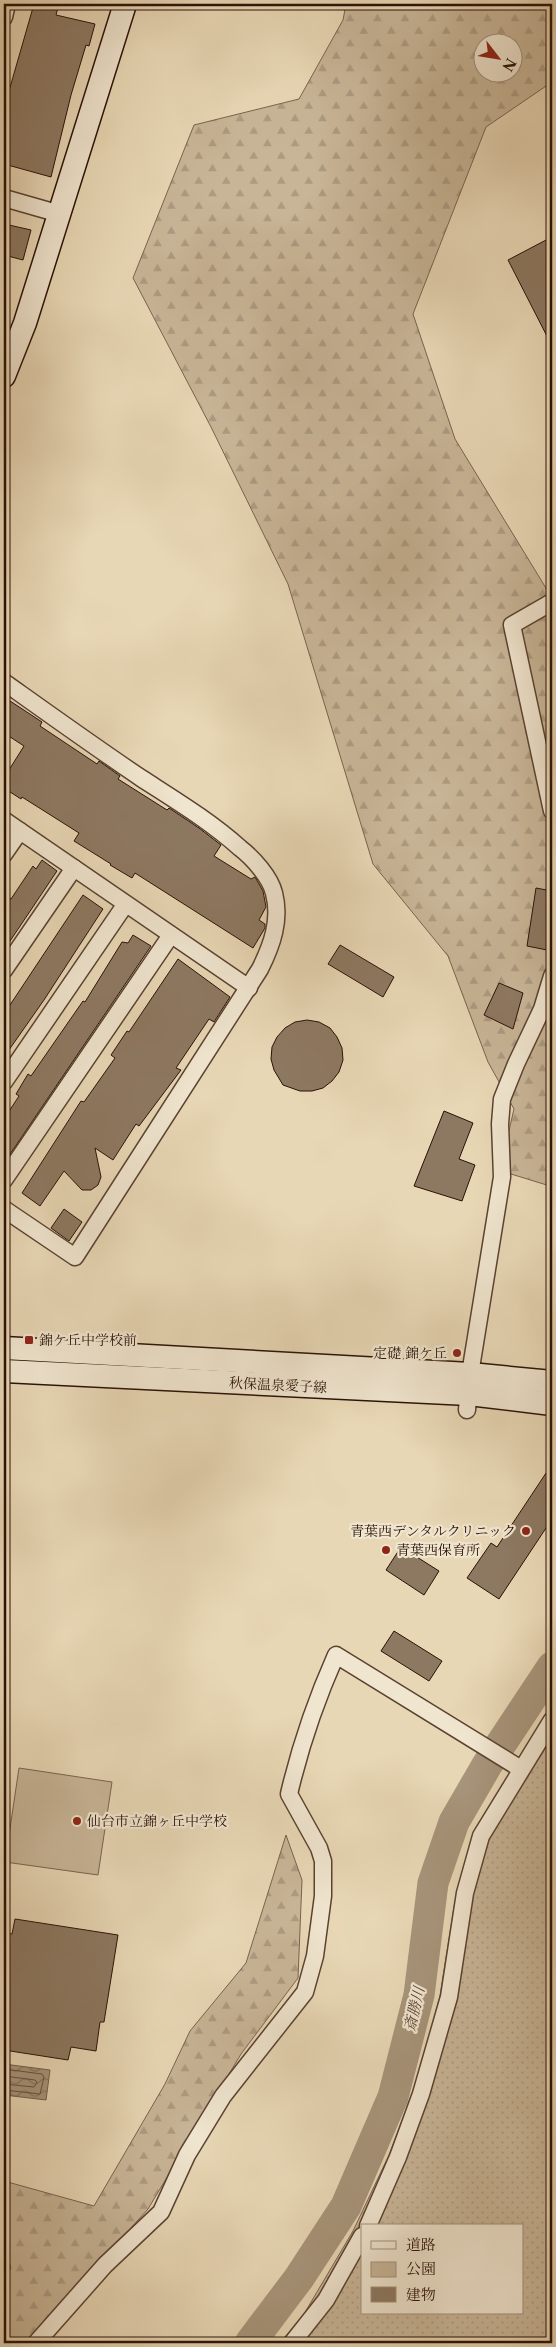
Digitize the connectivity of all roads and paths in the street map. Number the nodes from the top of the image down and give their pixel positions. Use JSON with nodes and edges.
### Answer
{"nodes":[{"id":1,"x":7,"y":4,"type":"edge"},
{"id":2,"x":125,"y":4,"type":"edge"},
{"id":3,"x":4,"y":17,"type":"edge"},
{"id":4,"x":4,"y":198,"type":"edge"},
{"id":5,"x":60,"y":214,"type":"junction"},
{"id":6,"x":4,"y":376,"type":"edge"},
{"id":7,"x":552,"y":602,"type":"edge"},
{"id":8,"x":4,"y":682,"type":"edge"},
{"id":9,"x":552,"y":811,"type":"edge"},
{"id":10,"x":4,"y":820,"type":"edge"},
{"id":11,"x":20,"y":831,"type":"junction"},
{"id":12,"x":4,"y":854,"type":"edge"},
{"id":13,"x":74,"y":868,"type":"junction"},
{"id":14,"x":124,"y":904,"type":"junction"},
{"id":15,"x":171,"y":936,"type":"junction"},
{"id":16,"x":4,"y":970,"type":"edge"},
{"id":17,"x":552,"y":976,"type":"edge"},
{"id":18,"x":248,"y":988,"type":"junction"},
{"id":19,"x":4,"y":1082,"type":"edge"},
{"id":20,"x":4,"y":1180,"type":"edge"},
{"id":21,"x":4,"y":1209,"type":"edge"},
{"id":22,"x":4,"y":1348,"type":"edge"},
{"id":23,"x":4,"y":1371,"type":"edge"},
{"id":24,"x":552,"y":1382,"type":"edge"},
{"id":25,"x":469,"y":1393,"type":"junction"},
{"id":26,"x":552,"y":1404,"type":"edge"},
{"id":27,"x":552,"y":1720,"type":"edge"},
{"id":28,"x":518,"y":1768,"type":"junction"},
{"id":29,"x":369,"y":2224,"type":"edge"},
{"id":30,"x":361,"y":2238,"type":"edge"},
{"id":31,"x":36,"y":2343,"type":"edge"},
{"id":32,"x":292,"y":2343,"type":"edge"}],
"edges":[{"from":1,"to":3,"type":"street"},
{"from":2,"to":5,"type":"main road"},
{"from":4,"to":5,"type":"street"},
{"from":5,"to":6,"type":"main road"},
{"from":7,"to":9,"type":"street"},
{"from":8,"to":18,"type":"street"},
{"from":10,"to":11,"type":"street"},
{"from":11,"to":12,"type":"street"},
{"from":11,"to":13,"type":"street"},
{"from":13,"to":14,"type":"street"},
{"from":13,"to":16,"type":"street"},
{"from":14,"to":15,"type":"street"},
{"from":14,"to":19,"type":"street"},
{"from":15,"to":18,"type":"street"},
{"from":15,"to":20,"type":"street"},
{"from":17,"to":25,"type":"street"},
{"from":18,"to":21,"type":"street"},
{"from":22,"to":25,"type":"main road","name":"秋保温泉愛子線"},
{"from":23,"to":25,"type":"main road","name":"秋保温泉愛子線"},
{"from":24,"to":25,"type":"main road","name":"秋保温泉愛子線"},
{"from":25,"to":26,"type":"main road","name":"秋保温泉愛子線"},
{"from":27,"to":28,"type":"street"},
{"from":28,"to":29,"type":"street"},
{"from":28,"to":31,"type":"street"},
{"from":30,"to":32,"type":"street"}]}
